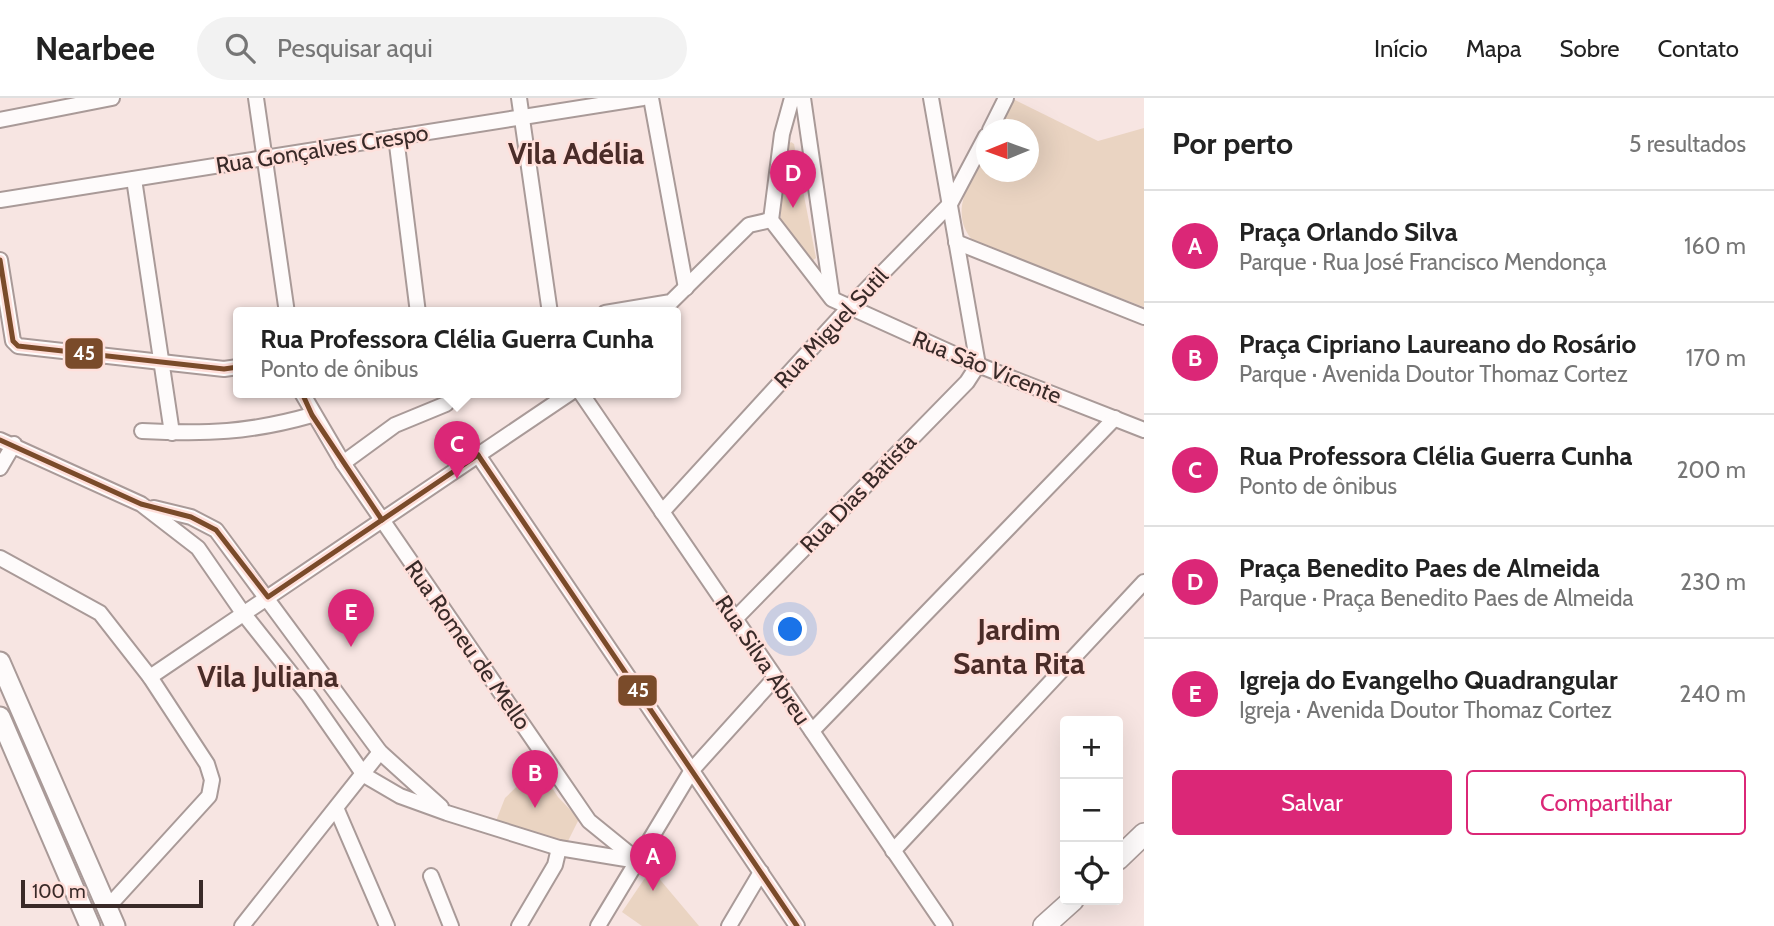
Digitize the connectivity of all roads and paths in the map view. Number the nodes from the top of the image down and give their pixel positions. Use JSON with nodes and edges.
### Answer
{"nodes":[{"id":1,"x":112,"y":98,"type":"edge"},
{"id":2,"x":256,"y":98,"type":"edge"},
{"id":3,"x":519,"y":98,"type":"edge"},
{"id":4,"x":643,"y":98,"type":"edge"},
{"id":5,"x":651,"y":98,"type":"edge"},
{"id":6,"x":792,"y":98,"type":"edge"},
{"id":7,"x":803,"y":98,"type":"edge"},
{"id":8,"x":931,"y":98,"type":"edge"},
{"id":9,"x":1006,"y":98,"type":"edge"},
{"id":10,"x":522,"y":117,"type":"junction"},
{"id":11,"x":996,"y":119,"type":"edge"},
{"id":12,"x":0,"y":120,"type":"edge"},
{"id":13,"x":782,"y":134,"type":"junction"},
{"id":14,"x":808,"y":136,"type":"junction"},
{"id":15,"x":396,"y":137,"type":"junction"},
{"id":16,"x":976,"y":155,"type":"edge"},
{"id":17,"x":267,"y":158,"type":"junction"},
{"id":18,"x":134,"y":179,"type":"junction"},
{"id":19,"x":0,"y":200,"type":"edge"},
{"id":20,"x":950,"y":204,"type":"junction"},
{"id":21,"x":771,"y":220,"type":"junction"},
{"id":22,"x":956,"y":242,"type":"junction"},
{"id":23,"x":0,"y":260,"type":"edge"},
{"id":24,"x":827,"y":263,"type":"junction"},
{"id":25,"x":809,"y":271,"type":"junction"},
{"id":26,"x":685,"y":288,"type":"junction"},
{"id":27,"x":832,"y":299,"type":"junction"},
{"id":28,"x":286,"y":307,"type":"edge"},
{"id":29,"x":417,"y":307,"type":"edge"},
{"id":30,"x":549,"y":307,"type":"edge"},
{"id":31,"x":641,"y":307,"type":"edge"},
{"id":32,"x":849,"y":308,"type":"junction"},
{"id":33,"x":1144,"y":317,"type":"edge"},
{"id":34,"x":161,"y":362,"type":"junction"},
{"id":35,"x":978,"y":365,"type":"junction"},
{"id":36,"x":233,"y":368,"type":"edge"},
{"id":37,"x":304,"y":398,"type":"edge"},
{"id":38,"x":562,"y":398,"type":"edge"},
{"id":39,"x":584,"y":398,"type":"edge"},
{"id":40,"x":446,"y":404,"type":"dead end"},
{"id":41,"x":312,"y":415,"type":"junction"},
{"id":42,"x":1115,"y":418,"type":"junction"},
{"id":43,"x":1144,"y":430,"type":"edge"},
{"id":44,"x":142,"y":431,"type":"dead end"},
{"id":45,"x":172,"y":433,"type":"junction"},
{"id":46,"x":7,"y":442,"type":"edge"},
{"id":47,"x":478,"y":455,"type":"junction"},
{"id":48,"x":343,"y":463,"type":"junction"},
{"id":49,"x":0,"y":468,"type":"edge"},
{"id":50,"x":141,"y":505,"type":"junction"},
{"id":51,"x":662,"y":512,"type":"junction"},
{"id":52,"x":382,"y":520,"type":"junction"},
{"id":53,"x":1,"y":560,"type":"edge"},
{"id":54,"x":1144,"y":582,"type":"edge"},
{"id":55,"x":268,"y":597,"type":"junction"},
{"id":56,"x":243,"y":613,"type":"junction"},
{"id":57,"x":735,"y":620,"type":"junction"},
{"id":58,"x":0,"y":662,"type":"edge"},
{"id":59,"x":150,"y":677,"type":"junction"},
{"id":60,"x":775,"y":678,"type":"junction"},
{"id":61,"x":0,"y":717,"type":"edge"},
{"id":62,"x":812,"y":731,"type":"junction"},
{"id":63,"x":380,"y":752,"type":"junction"},
{"id":64,"x":692,"y":770,"type":"junction"},
{"id":65,"x":365,"y":775,"type":"junction"},
{"id":66,"x":337,"y":810,"type":"junction"},
{"id":67,"x":447,"y":813,"type":"junction"},
{"id":68,"x":1144,"y":834,"type":"edge"},
{"id":69,"x":559,"y":848,"type":"junction"},
{"id":70,"x":893,"y":851,"type":"junction"},
{"id":71,"x":1123,"y":854,"type":"edge"},
{"id":72,"x":638,"y":861,"type":"junction"},
{"id":73,"x":761,"y":872,"type":"junction"},
{"id":74,"x":431,"y":876,"type":"dead end"},
{"id":75,"x":1067,"y":905,"type":"edge"},
{"id":76,"x":111,"y":917,"type":"edge"},
{"id":77,"x":90,"y":926,"type":"edge"},
{"id":78,"x":243,"y":926,"type":"edge"},
{"id":79,"x":387,"y":926,"type":"edge"},
{"id":80,"x":451,"y":926,"type":"edge"},
{"id":81,"x":519,"y":926,"type":"edge"},
{"id":82,"x":598,"y":926,"type":"edge"},
{"id":83,"x":729,"y":926,"type":"edge"},
{"id":84,"x":797,"y":926,"type":"edge"},
{"id":85,"x":945,"y":926,"type":"edge"},
{"id":86,"x":1044,"y":926,"type":"edge"}],
"edges":[{"from":1,"to":12,"type":"street"},
{"from":2,"to":17,"type":"street"},
{"from":3,"to":10,"type":"street"},
{"from":4,"to":10,"type":"street","name":"Rua Gonçalves Crespo"},
{"from":5,"to":26,"type":"street"},
{"from":6,"to":13,"type":"street"},
{"from":7,"to":14,"type":"street"},
{"from":8,"to":20,"type":"street"},
{"from":9,"to":11,"type":"street"},
{"from":10,"to":15,"type":"street","name":"Rua Gonçalves Crespo"},
{"from":10,"to":30,"type":"street"},
{"from":13,"to":14,"type":"street"},
{"from":13,"to":21,"type":"street"},
{"from":14,"to":24,"type":"street"},
{"from":15,"to":17,"type":"street","name":"Rua Gonçalves Crespo"},
{"from":15,"to":29,"type":"street"},
{"from":16,"to":20,"type":"street","name":"Rua Miguel Sutil"},
{"from":17,"to":18,"type":"street","name":"Rua Gonçalves Crespo"},
{"from":17,"to":28,"type":"street"},
{"from":18,"to":19,"type":"street","name":"Rua Gonçalves Crespo"},
{"from":18,"to":34,"type":"street"},
{"from":20,"to":22,"type":"street"},
{"from":20,"to":32,"type":"street","name":"Rua Miguel Sutil"},
{"from":21,"to":25,"type":"street"},
{"from":21,"to":26,"type":"street"},
{"from":22,"to":33,"type":"street"},
{"from":22,"to":35,"type":"street"},
{"from":23,"to":34,"type":"street"},
{"from":24,"to":25,"type":"street"},
{"from":24,"to":27,"type":"street"},
{"from":25,"to":27,"type":"street"},
{"from":26,"to":31,"type":"street"},
{"from":27,"to":32,"type":"street","name":"Rua São Vicente"},
{"from":32,"to":35,"type":"street","name":"Rua São Vicente"},
{"from":32,"to":51,"type":"street","name":"Rua Miguel Sutil"},
{"from":34,"to":36,"type":"street"},
{"from":34,"to":45,"type":"street"},
{"from":35,"to":42,"type":"street","name":"Rua São Vicente"},
{"from":35,"to":57,"type":"street","name":"Rua Dias Batista"},
{"from":37,"to":41,"type":"street","name":"Rua Romeu de Mello"},
{"from":38,"to":47,"type":"street"},
{"from":39,"to":51,"type":"street","name":"Rua Silva Abreu"},
{"from":40,"to":48,"type":"street"},
{"from":41,"to":45,"type":"street"},
{"from":41,"to":48,"type":"street","name":"Rua Romeu de Mello"},
{"from":42,"to":43,"type":"street","name":"Rua São Vicente"},
{"from":42,"to":62,"type":"street"},
{"from":44,"to":45,"type":"street"},
{"from":46,"to":49,"type":"street"},
{"from":46,"to":50,"type":"street"},
{"from":47,"to":52,"type":"street"},
{"from":47,"to":64,"type":"street"},
{"from":48,"to":52,"type":"street","name":"Rua Romeu de Mello"},
{"from":50,"to":55,"type":"street"},
{"from":50,"to":56,"type":"street"},
{"from":51,"to":57,"type":"street","name":"Rua Silva Abreu"},
{"from":52,"to":55,"type":"street"},
{"from":52,"to":72,"type":"street","name":"Rua Romeu de Mello"},
{"from":53,"to":59,"type":"street"},
{"from":54,"to":70,"type":"street"},
{"from":55,"to":56,"type":"street"},
{"from":55,"to":63,"type":"street"},
{"from":56,"to":59,"type":"street"},
{"from":56,"to":65,"type":"street"},
{"from":57,"to":60,"type":"street","name":"Rua Silva Abreu"},
{"from":58,"to":76,"type":"main road"},
{"from":59,"to":76,"type":"street"},
{"from":60,"to":62,"type":"street","name":"Rua Silva Abreu"},
{"from":60,"to":64,"type":"street"},
{"from":61,"to":77,"type":"main road"},
{"from":62,"to":70,"type":"street","name":"Rua Silva Abreu"},
{"from":63,"to":65,"type":"street"},
{"from":63,"to":67,"type":"street"},
{"from":64,"to":72,"type":"street"},
{"from":64,"to":73,"type":"street"},
{"from":65,"to":66,"type":"street"},
{"from":65,"to":67,"type":"street"},
{"from":66,"to":78,"type":"street"},
{"from":66,"to":79,"type":"street"},
{"from":67,"to":69,"type":"street"},
{"from":68,"to":71,"type":"main road"},
{"from":69,"to":72,"type":"street"},
{"from":69,"to":81,"type":"street"},
{"from":70,"to":85,"type":"street","name":"Rua Silva Abreu"},
{"from":72,"to":82,"type":"street"},
{"from":73,"to":83,"type":"street"},
{"from":73,"to":84,"type":"street"},
{"from":74,"to":80,"type":"street"},
{"from":75,"to":86,"type":"main road"}]}
